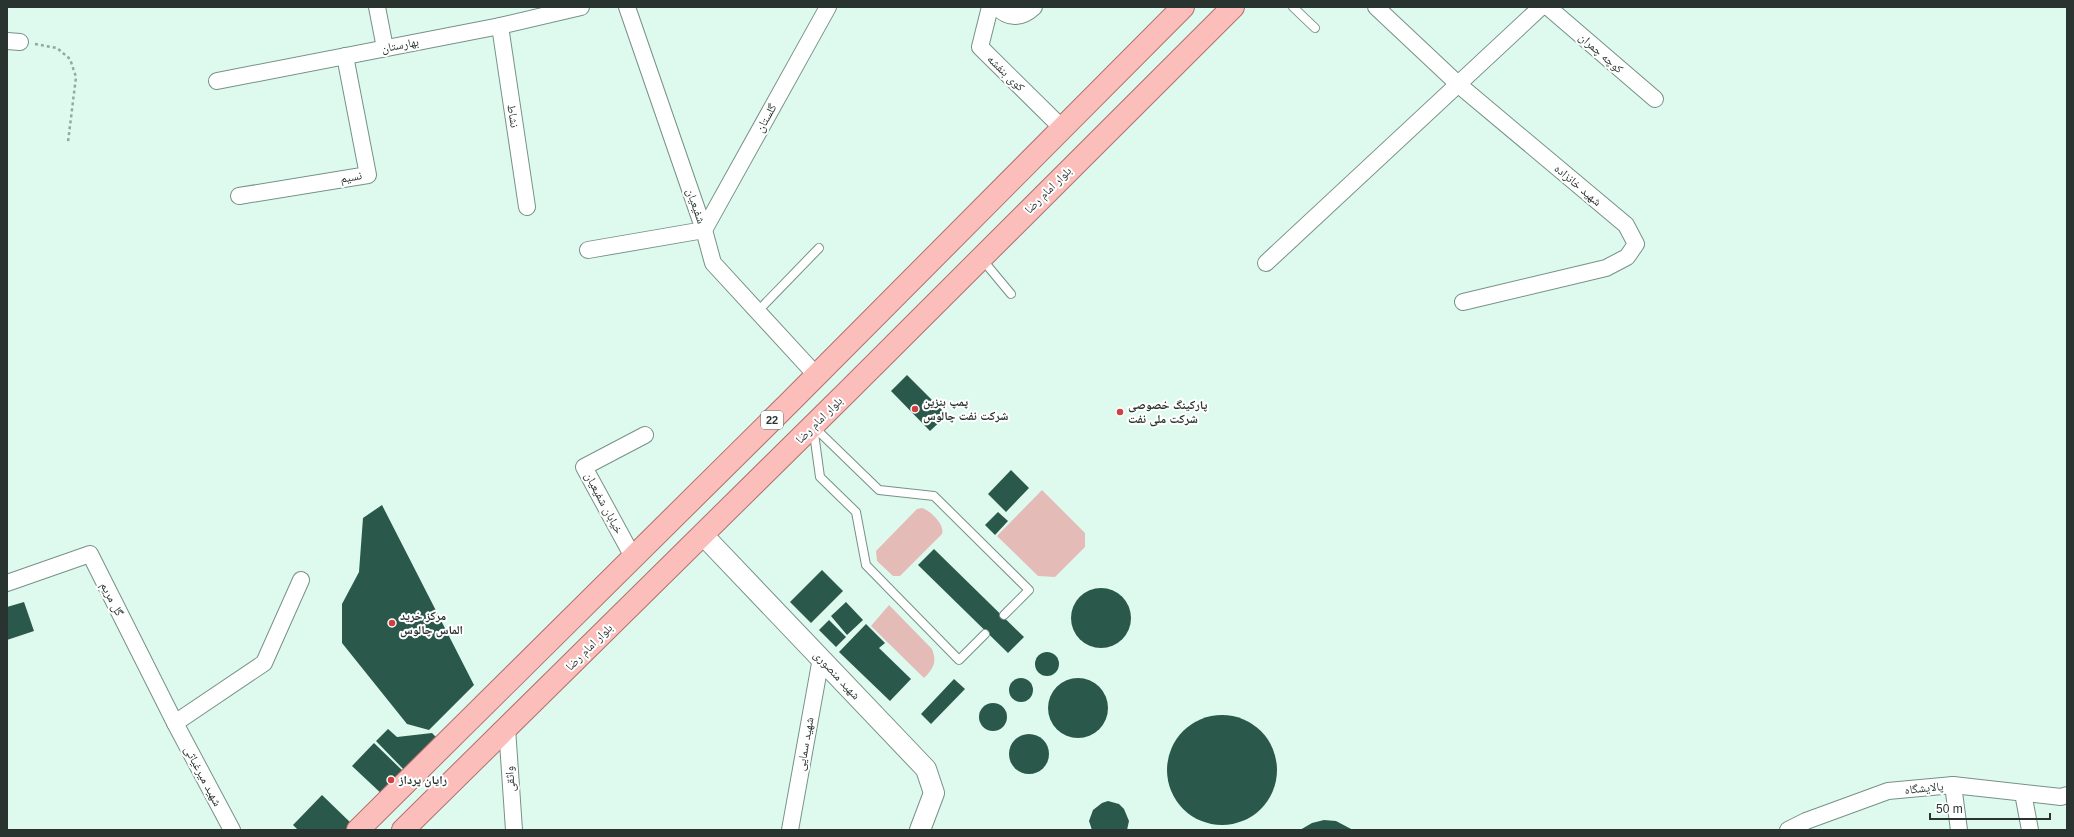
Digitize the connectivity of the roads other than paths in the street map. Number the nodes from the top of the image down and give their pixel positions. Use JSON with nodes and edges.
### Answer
{"nodes":[{"id":1,"x":377,"y":7,"type":"edge"},
{"id":2,"x":581,"y":7,"type":"edge"},
{"id":3,"x":627,"y":7,"type":"edge"},
{"id":4,"x":828,"y":7,"type":"edge"},
{"id":5,"x":990,"y":7,"type":"edge"},
{"id":6,"x":997,"y":7,"type":"edge"},
{"id":7,"x":1034,"y":7,"type":"edge"},
{"id":8,"x":1183,"y":7,"type":"edge"},
{"id":9,"x":1233,"y":7,"type":"edge"},
{"id":10,"x":1293,"y":7,"type":"edge"},
{"id":11,"x":1376,"y":7,"type":"edge"},
{"id":12,"x":1541,"y":7,"type":"edge"},
{"id":13,"x":1548,"y":7,"type":"edge"},
{"id":14,"x":500,"y":26,"type":"junction"},
{"id":15,"x":1315,"y":28,"type":"dead end"},
{"id":16,"x":385,"y":48,"type":"junction"},
{"id":17,"x":346,"y":56,"type":"junction"},
{"id":18,"x":217,"y":81,"type":"dead end"},
{"id":19,"x":1459,"y":85,"type":"junction"},
{"id":20,"x":1655,"y":99,"type":"dead end"},
{"id":21,"x":1062,"y":128,"type":"junction"},
{"id":22,"x":240,"y":196,"type":"dead end"},
{"id":23,"x":527,"y":207,"type":"dead end"},
{"id":24,"x":704,"y":230,"type":"junction"},
{"id":25,"x":956,"y":234,"type":"junction"},
{"id":26,"x":819,"y":248,"type":"dead end"},
{"id":27,"x":588,"y":250,"type":"dead end"},
{"id":28,"x":980,"y":258,"type":"junction"},
{"id":29,"x":1266,"y":263,"type":"dead end"},
{"id":30,"x":1011,"y":294,"type":"dead end"},
{"id":31,"x":1463,"y":302,"type":"dead end"},
{"id":32,"x":756,"y":312,"type":"junction"},
{"id":33,"x":816,"y":375,"type":"junction"},
{"id":34,"x":789,"y":403,"type":"junction"},
{"id":35,"x":813,"y":426,"type":"junction"},
{"id":36,"x":645,"y":435,"type":"dead end"},
{"id":37,"x":703,"y":535,"type":"junction"},
{"id":38,"x":633,"y":557,"type":"junction"},
{"id":39,"x":301,"y":580,"type":"dead end"},
{"id":40,"x":7,"y":583,"type":"edge"},
{"id":41,"x":1004,"y":615,"type":"dead end"},
{"id":42,"x":985,"y":634,"type":"dead end"},
{"id":43,"x":821,"y":658,"type":"junction"},
{"id":44,"x":175,"y":723,"type":"junction"},
{"id":45,"x":507,"y":728,"type":"junction"},
{"id":46,"x":1953,"y":785,"type":"junction"},
{"id":47,"x":2023,"y":793,"type":"junction"},
{"id":48,"x":2067,"y":795,"type":"edge"},
{"id":49,"x":232,"y":830,"type":"edge"},
{"id":50,"x":358,"y":830,"type":"edge"},
{"id":51,"x":403,"y":830,"type":"edge"},
{"id":52,"x":514,"y":830,"type":"edge"},
{"id":53,"x":790,"y":830,"type":"edge"},
{"id":54,"x":920,"y":830,"type":"edge"},
{"id":55,"x":1788,"y":830,"type":"edge"},
{"id":56,"x":1959,"y":830,"type":"edge"},
{"id":57,"x":2030,"y":830,"type":"edge"}],
"edges":[{"from":1,"to":16,"type":"street"},
{"from":2,"to":14,"type":"street","name":"بهارستان"},
{"from":3,"to":24,"type":"street","name":"شفیعیان"},
{"from":4,"to":24,"type":"street","name":"گلستان"},
{"from":5,"to":21,"type":"street","name":"کوی بنفشه"},
{"from":6,"to":7,"type":"street"},
{"from":8,"to":21,"type":"main road","number":"22"},
{"from":9,"to":28,"type":"main road","name":"بلوار امام رضا"},
{"from":10,"to":15,"type":"lane"},
{"from":11,"to":19,"type":"street","name":"شهید خانزاده"},
{"from":12,"to":19,"type":"street"},
{"from":13,"to":20,"type":"street","name":"کوچه چمران"},
{"from":14,"to":16,"type":"street","name":"بهارستان"},
{"from":14,"to":23,"type":"street","name":"نشاط"},
{"from":16,"to":17,"type":"street","name":"بهارستان"},
{"from":17,"to":18,"type":"street","name":"بهارستان"},
{"from":17,"to":22,"type":"street","name":"نسیم"},
{"from":19,"to":29,"type":"street"},
{"from":19,"to":31,"type":"street","name":"شهید خانزاده"},
{"from":21,"to":25,"type":"main road","number":"22"},
{"from":24,"to":27,"type":"street"},
{"from":24,"to":32,"type":"street","name":"شفیعیان"},
{"from":25,"to":28,"type":"main road"},
{"from":25,"to":33,"type":"main road","number":"22"},
{"from":26,"to":32,"type":"lane"},
{"from":28,"to":30,"type":"lane"},
{"from":28,"to":35,"type":"main road","name":"بلوار امام رضا"},
{"from":32,"to":33,"type":"street","name":"شفیعیان"},
{"from":33,"to":34,"type":"main road","number":"22"},
{"from":34,"to":35,"type":"main road"},
{"from":34,"to":38,"type":"main road","number":"22"},
{"from":35,"to":37,"type":"main road","name":"بلوار امام رضا"},
{"from":35,"to":41,"type":"lane"},
{"from":35,"to":42,"type":"lane"},
{"from":36,"to":38,"type":"street","name":"خیابان شفیعیان"},
{"from":37,"to":43,"type":"street","name":"شهید منصوری"},
{"from":37,"to":45,"type":"main road","name":"بلوار امام رضا"},
{"from":38,"to":50,"type":"main road","number":"22"},
{"from":39,"to":44,"type":"street"},
{"from":40,"to":44,"type":"street","name":"گل مریم"},
{"from":43,"to":53,"type":"street","name":"شهید سمایی"},
{"from":43,"to":54,"type":"street","name":"شهید منصوری"},
{"from":44,"to":49,"type":"street","name":"شهید میرغیاثی"},
{"from":45,"to":51,"type":"main road","name":"بلوار امام رضا"},
{"from":45,"to":52,"type":"street","name":"واثقی"},
{"from":46,"to":47,"type":"street","name":"پالایشگاه"},
{"from":46,"to":55,"type":"street","name":"پالایشگاه"},
{"from":46,"to":56,"type":"street"},
{"from":47,"to":48,"type":"street","name":"پالایشگاه"},
{"from":47,"to":57,"type":"street"}]}
